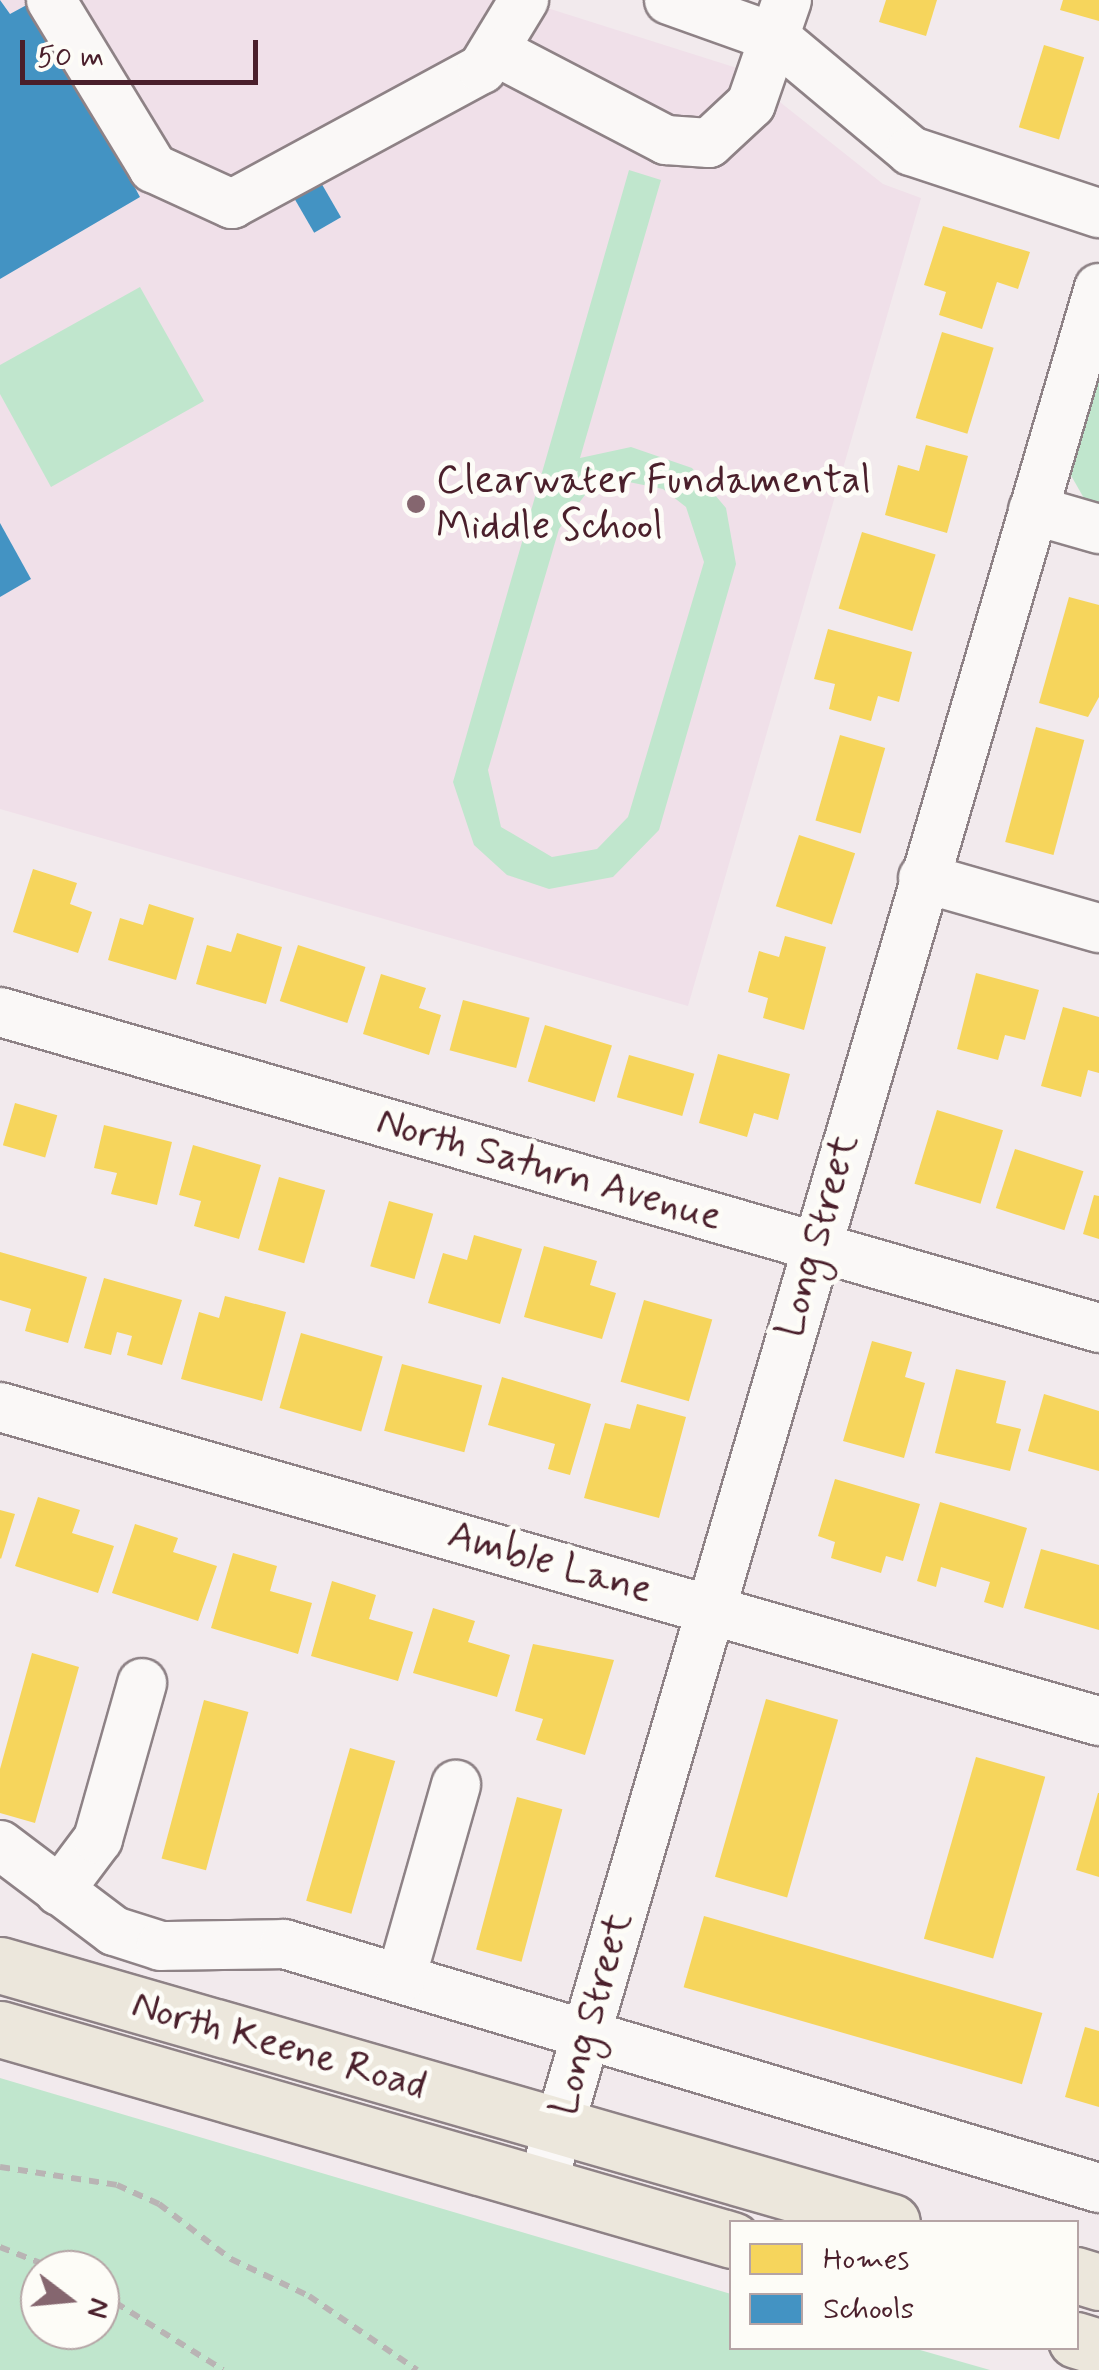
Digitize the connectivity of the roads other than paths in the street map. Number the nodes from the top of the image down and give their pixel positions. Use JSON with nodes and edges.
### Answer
{"nodes":[{"id":1,"x":51,"y":0,"type":"edge"},
{"id":2,"x":524,"y":0,"type":"edge"},
{"id":3,"x":670,"y":0,"type":"edge"},
{"id":4,"x":781,"y":19,"type":"edge"},
{"id":5,"x":497,"y":52,"type":"junction"},
{"id":6,"x":1099,"y":213,"type":"edge"},
{"id":7,"x":1099,"y":288,"type":"edge"},
{"id":8,"x":1032,"y":510,"type":"junction"},
{"id":9,"x":1099,"y":529,"type":"edge"},
{"id":10,"x":923,"y":878,"type":"junction"},
{"id":11,"x":1099,"y":928,"type":"edge"},
{"id":12,"x":0,"y":1012,"type":"edge"},
{"id":13,"x":815,"y":1247,"type":"junction"},
{"id":14,"x":1099,"y":1328,"type":"edge"},
{"id":15,"x":0,"y":1406,"type":"edge"},
{"id":16,"x":709,"y":1608,"type":"junction"},
{"id":17,"x":142,"y":1683,"type":"dead end"},
{"id":18,"x":1099,"y":1721,"type":"edge"},
{"id":19,"x":456,"y":1785,"type":"dead end"},
{"id":20,"x":0,"y":1845,"type":"edge"},
{"id":21,"x":59,"y":1891,"type":"junction"},
{"id":22,"x":0,"y":1965,"type":"edge"},
{"id":23,"x":401,"y":1978,"type":"junction"},
{"id":24,"x":0,"y":2029,"type":"edge"},
{"id":25,"x":586,"y":2031,"type":"junction"},
{"id":26,"x":559,"y":2127,"type":"junction"},
{"id":27,"x":542,"y":2186,"type":"junction"},
{"id":28,"x":1099,"y":2188,"type":"edge"},
{"id":29,"x":885,"y":2220,"type":"edge"},
{"id":30,"x":729,"y":2239,"type":"edge"}],
"edges":[{"from":1,"to":5,"type":"street"},
{"from":2,"to":5,"type":"street"},
{"from":3,"to":4,"type":"street"},
{"from":4,"to":5,"type":"street"},
{"from":4,"to":6,"type":"street"},
{"from":7,"to":8,"type":"street","name":"Long Street"},
{"from":8,"to":9,"type":"street"},
{"from":8,"to":10,"type":"street","name":"Long Street"},
{"from":10,"to":11,"type":"street"},
{"from":10,"to":13,"type":"street","name":"Long Street"},
{"from":12,"to":13,"type":"street","name":"North Saturn Avenue"},
{"from":13,"to":14,"type":"street","name":"North Saturn Avenue"},
{"from":13,"to":16,"type":"street","name":"Long Street"},
{"from":15,"to":16,"type":"street","name":"Amble Lane"},
{"from":16,"to":18,"type":"street","name":"Amble Lane"},
{"from":16,"to":25,"type":"street","name":"Long Street"},
{"from":17,"to":21,"type":"street"},
{"from":19,"to":23,"type":"street"},
{"from":20,"to":21,"type":"street"},
{"from":21,"to":23,"type":"street"},
{"from":22,"to":26,"type":"main road","name":"North Keene Road"},
{"from":23,"to":25,"type":"street"},
{"from":24,"to":27,"type":"main road","name":"North Keene Road"},
{"from":25,"to":26,"type":"street","name":"Long Street"},
{"from":25,"to":28,"type":"street"},
{"from":26,"to":27,"type":"street","name":"Long Street"},
{"from":26,"to":29,"type":"main road","name":"North Keene Road"},
{"from":27,"to":30,"type":"main road","name":"North Keene Road"}]}
